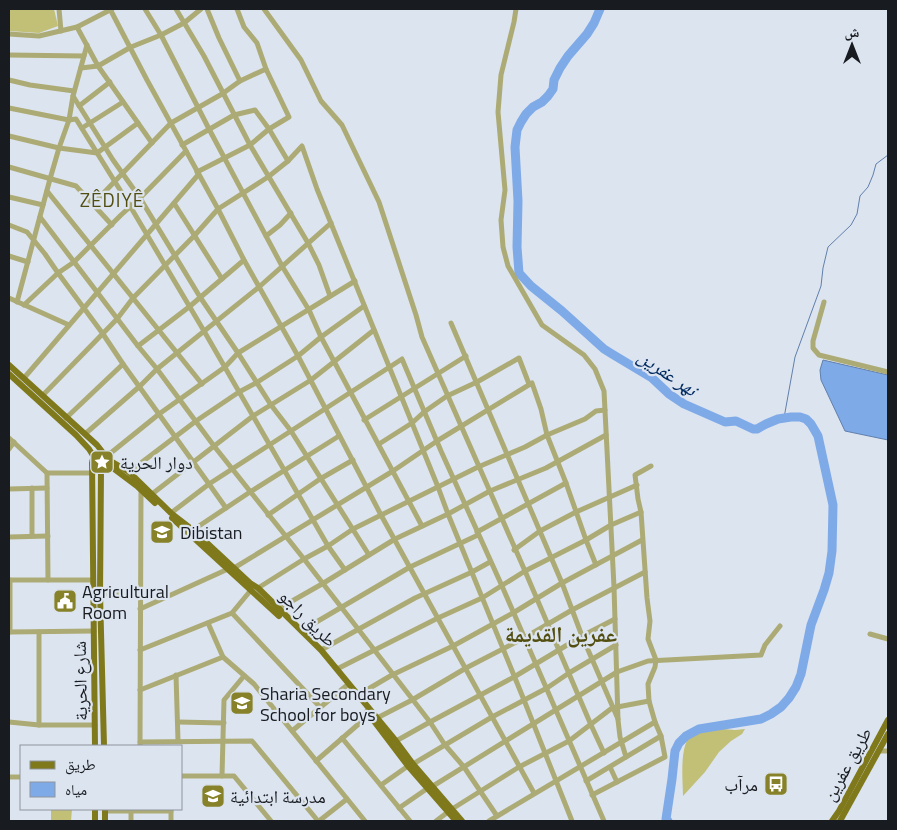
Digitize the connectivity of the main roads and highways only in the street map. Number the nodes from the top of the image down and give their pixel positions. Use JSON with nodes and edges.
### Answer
{"nodes":[{"id":1,"x":9,"y":366,"type":"edge"},
{"id":2,"x":9,"y":374,"type":"edge"},
{"id":3,"x":94,"y":457,"type":"junction"},
{"id":4,"x":107,"y":459,"type":"junction"},
{"id":5,"x":93,"y":465,"type":"junction"},
{"id":6,"x":101,"y":471,"type":"junction"},
{"id":7,"x":97,"y":550,"type":"junction"},
{"id":8,"x":231,"y":568,"type":"junction"},
{"id":9,"x":254,"y":589,"type":"junction"},
{"id":10,"x":97,"y":611,"type":"junction"},
{"id":11,"x":888,"y":720,"type":"edge"},
{"id":12,"x":888,"y":734,"type":"edge"},
{"id":13,"x":95,"y":745,"type":"edge"},
{"id":14,"x":104,"y":745,"type":"edge"},
{"id":15,"x":411,"y":765,"type":"junction"},
{"id":16,"x":105,"y":810,"type":"edge"},
{"id":17,"x":450,"y":810,"type":"junction"},
{"id":18,"x":105,"y":821,"type":"edge"},
{"id":19,"x":456,"y":821,"type":"edge"},
{"id":20,"x":462,"y":821,"type":"edge"},
{"id":21,"x":832,"y":821,"type":"edge"},
{"id":22,"x":840,"y":821,"type":"edge"}],
"edges":[{"from":1,"to":4,"type":"main road","name":"طريق راجو"},
{"from":2,"to":3,"type":"main road"},
{"from":3,"to":4,"type":"main road"},
{"from":3,"to":5,"type":"main road"},
{"from":4,"to":6,"type":"main road"},
{"from":4,"to":8,"type":"main road","name":"طريق راجو"},
{"from":4,"to":8,"type":"main road","name":"طريق راجو"},
{"from":5,"to":6,"type":"main road"},
{"from":5,"to":7,"type":"main road","name":"شارع الحرية"},
{"from":6,"to":7,"type":"main road","name":"شارع الحرية"},
{"from":7,"to":10,"type":"main road","name":"شارع الحرية"},
{"from":7,"to":10,"type":"main road","name":"شارع الحرية"},
{"from":8,"to":9,"type":"main road","name":"طريق راجو"},
{"from":9,"to":15,"type":"main road","name":"طريق راجو"},
{"from":9,"to":15,"type":"main road","name":"طريق راجو"},
{"from":10,"to":13,"type":"main road","name":"شارع الحرية"},
{"from":10,"to":14,"type":"main road","name":"شارع الحرية"},
{"from":11,"to":21,"type":"main road","name":"طريق عفرين"},
{"from":12,"to":22,"type":"main road","name":"طريق عفرين"},
{"from":15,"to":17,"type":"main road","name":"طريق راجو"},
{"from":16,"to":18,"type":"main road"},
{"from":17,"to":19,"type":"main road","name":"طريق راجو"},
{"from":17,"to":20,"type":"main road","name":"طريق راجو"}]}
